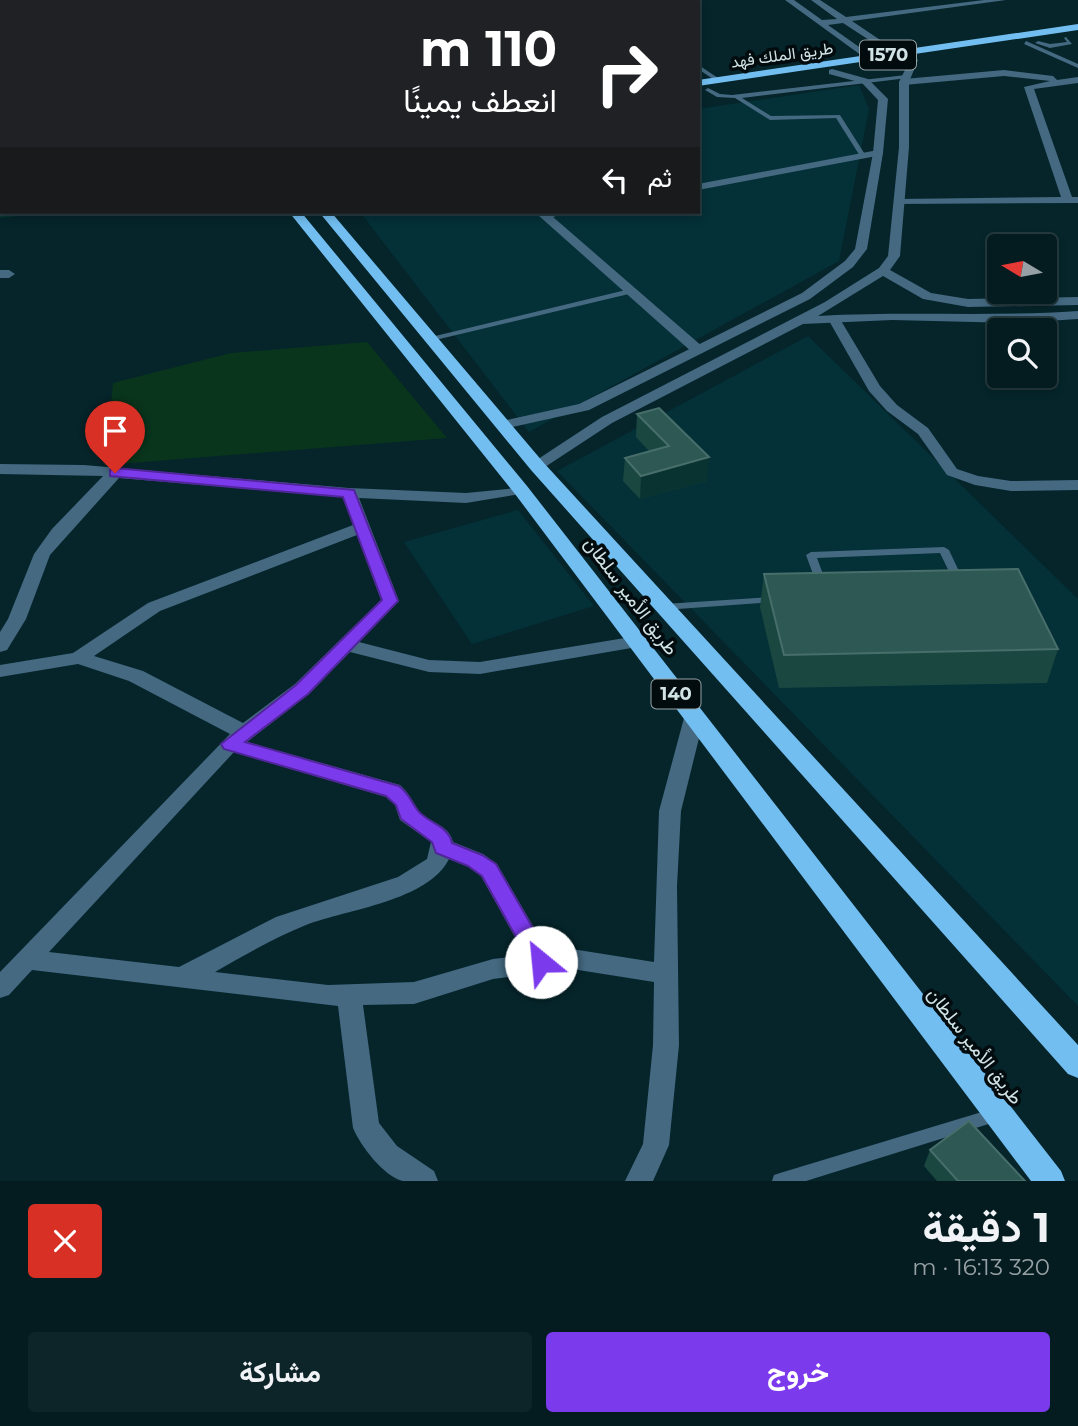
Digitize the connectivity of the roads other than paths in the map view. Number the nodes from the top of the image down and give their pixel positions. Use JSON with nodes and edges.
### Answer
{"nodes":[{"id":1,"x":789,"y":0,"type":"edge"},
{"id":2,"x":815,"y":0,"type":"edge"},
{"id":3,"x":1002,"y":0,"type":"edge"},
{"id":4,"x":846,"y":20,"type":"junction"},
{"id":5,"x":821,"y":23,"type":"junction"},
{"id":6,"x":1078,"y":27,"type":"edge"},
{"id":7,"x":1078,"y":36,"type":"edge"},
{"id":8,"x":1031,"y":43,"type":"junction"},
{"id":9,"x":895,"y":54,"type":"junction"},
{"id":10,"x":869,"y":58,"type":"junction"},
{"id":11,"x":914,"y":60,"type":"junction"},
{"id":12,"x":1078,"y":66,"type":"edge"},
{"id":13,"x":700,"y":68,"type":"edge"},
{"id":14,"x":832,"y":72,"type":"junction"},
{"id":15,"x":718,"y":80,"type":"junction"},
{"id":16,"x":905,"y":80,"type":"junction"},
{"id":17,"x":865,"y":81,"type":"junction"},
{"id":18,"x":1074,"y":81,"type":"edge"},
{"id":19,"x":700,"y":83,"type":"edge"},
{"id":20,"x":703,"y":91,"type":"edge"},
{"id":21,"x":737,"y":97,"type":"junction"},
{"id":22,"x":878,"y":153,"type":"junction"},
{"id":23,"x":902,"y":155,"type":"junction"},
{"id":24,"x":863,"y":156,"type":"junction"},
{"id":25,"x":700,"y":187,"type":"edge"},
{"id":26,"x":1073,"y":200,"type":"edge"},
{"id":27,"x":899,"y":201,"type":"junction"},
{"id":28,"x":297,"y":214,"type":"edge"},
{"id":29,"x":326,"y":214,"type":"edge"},
{"id":30,"x":550,"y":214,"type":"edge"},
{"id":31,"x":883,"y":271,"type":"junction"},
{"id":32,"x":630,"y":290,"type":"junction"},
{"id":33,"x":1078,"y":301,"type":"edge"},
{"id":34,"x":1076,"y":316,"type":"edge"},
{"id":35,"x":834,"y":319,"type":"junction"},
{"id":36,"x":799,"y":321,"type":"junction"},
{"id":37,"x":431,"y":339,"type":"junction"},
{"id":38,"x":698,"y":350,"type":"junction"},
{"id":39,"x":646,"y":376,"type":"junction"},
{"id":40,"x":670,"y":388,"type":"junction"},
{"id":41,"x":503,"y":425,"type":"junction"},
{"id":42,"x":537,"y":466,"type":"junction"},
{"id":43,"x":0,"y":469,"type":"edge"},
{"id":44,"x":115,"y":473,"type":"junction"},
{"id":45,"x":1078,"y":485,"type":"edge"},
{"id":46,"x":521,"y":489,"type":"junction"},
{"id":47,"x":349,"y":493,"type":"junction"},
{"id":48,"x":362,"y":527,"type":"junction"},
{"id":49,"x":949,"y":590,"type":"edge"},
{"id":50,"x":827,"y":597,"type":"edge"},
{"id":51,"x":786,"y":600,"type":"edge"},
{"id":52,"x":664,"y":607,"type":"junction"},
{"id":53,"x":637,"y":642,"type":"junction"},
{"id":54,"x":345,"y":645,"type":"junction"},
{"id":55,"x":0,"y":646,"type":"edge"},
{"id":56,"x":78,"y":658,"type":"junction"},
{"id":57,"x":0,"y":671,"type":"edge"},
{"id":58,"x":694,"y":718,"type":"junction"},
{"id":59,"x":238,"y":739,"type":"junction"},
{"id":60,"x":443,"y":847,"type":"junction"},
{"id":61,"x":28,"y":959,"type":"junction"},
{"id":62,"x":541,"y":962,"type":"junction"},
{"id":63,"x":666,"y":974,"type":"junction"},
{"id":64,"x":184,"y":976,"type":"junction"},
{"id":65,"x":0,"y":988,"type":"edge"},
{"id":66,"x":349,"y":995,"type":"junction"},
{"id":67,"x":1078,"y":1065,"type":"edge"},
{"id":68,"x":998,"y":1114,"type":"junction"},
{"id":69,"x":424,"y":1181,"type":"edge"},
{"id":70,"x":639,"y":1181,"type":"edge"},
{"id":71,"x":780,"y":1181,"type":"edge"},
{"id":72,"x":1050,"y":1181,"type":"edge"}],
"edges":[{"from":1,"to":5,"type":"street"},
{"from":2,"to":4,"type":"street"},
{"from":3,"to":4,"type":"street"},
{"from":4,"to":5,"type":"street"},
{"from":4,"to":9,"type":"street"},
{"from":5,"to":10,"type":"street"},
{"from":6,"to":9,"type":"highway","name":"طريق الملك فهد","number":"1570"},
{"from":7,"to":8,"type":"highway","name":"طريق الملك فهد","number":"1570"},
{"from":8,"to":11,"type":"highway","name":"طريق الملك فهد","number":"1570"},
{"from":8,"to":12,"type":"lane"},
{"from":9,"to":10,"type":"highway","name":"طريق الملك فهد","number":"1570"},
{"from":10,"to":15,"type":"highway","name":"طريق الملك فهد","number":"1570"},
{"from":11,"to":14,"type":"highway","name":"طريق الملك فهد","number":"1570"},
{"from":11,"to":16,"type":"street"},
{"from":13,"to":15,"type":"lane"},
{"from":14,"to":17,"type":"street"},
{"from":14,"to":20,"type":"highway","name":"طريق الملك فهد","number":"1570"},
{"from":15,"to":19,"type":"highway","name":"طريق الملك فهد","number":"1570"},
{"from":16,"to":17,"type":"lane"},
{"from":16,"to":18,"type":"street"},
{"from":16,"to":23,"type":"street"},
{"from":17,"to":21,"type":"lane"},
{"from":17,"to":22,"type":"street"},
{"from":18,"to":26,"type":"street"},
{"from":20,"to":21,"type":"lane"},
{"from":21,"to":24,"type":"lane"},
{"from":22,"to":23,"type":"street"},
{"from":22,"to":24,"type":"street"},
{"from":22,"to":38,"type":"street"},
{"from":23,"to":27,"type":"street"},
{"from":24,"to":25,"type":"street"},
{"from":26,"to":27,"type":"street"},
{"from":27,"to":31,"type":"street"},
{"from":28,"to":46,"type":"highway","name":"طريق الأمير سلطان","number":"140"},
{"from":29,"to":37,"type":"highway","name":"طريق الأمير سلطان","number":"140"},
{"from":30,"to":32,"type":"street"},
{"from":31,"to":33,"type":"street"},
{"from":31,"to":36,"type":"street"},
{"from":32,"to":37,"type":"lane"},
{"from":32,"to":38,"type":"street"},
{"from":34,"to":35,"type":"street"},
{"from":35,"to":36,"type":"street"},
{"from":35,"to":45,"type":"street"},
{"from":36,"to":40,"type":"street"},
{"from":37,"to":41,"type":"highway","name":"طريق الأمير سلطان","number":"140"},
{"from":38,"to":39,"type":"street"},
{"from":39,"to":40,"type":"street"},
{"from":39,"to":41,"type":"street"},
{"from":40,"to":42,"type":"street"},
{"from":41,"to":42,"type":"highway","name":"طريق الأمير سلطان","number":"140"},
{"from":42,"to":52,"type":"highway","name":"طريق الأمير سلطان","number":"140"},
{"from":43,"to":44,"type":"street"},
{"from":44,"to":47,"type":"street"},
{"from":44,"to":55,"type":"street"},
{"from":46,"to":47,"type":"street"},
{"from":46,"to":53,"type":"highway","name":"طريق الأمير سلطان","number":"140"},
{"from":47,"to":48,"type":"street"},
{"from":48,"to":54,"type":"street"},
{"from":48,"to":56,"type":"street"},
{"from":49,"to":50,"type":"lane"},
{"from":51,"to":52,"type":"lane"},
{"from":52,"to":67,"type":"highway","name":"طريق الأمير سلطان","number":"140"},
{"from":53,"to":54,"type":"street"},
{"from":53,"to":58,"type":"highway","name":"طريق الأمير سلطان","number":"140"},
{"from":54,"to":59,"type":"street"},
{"from":56,"to":57,"type":"street"},
{"from":56,"to":59,"type":"street"},
{"from":58,"to":63,"type":"street"},
{"from":58,"to":68,"type":"highway","name":"طريق الأمير سلطان","number":"140"},
{"from":59,"to":60,"type":"street"},
{"from":59,"to":61,"type":"street"},
{"from":60,"to":62,"type":"street"},
{"from":60,"to":64,"type":"street"},
{"from":61,"to":64,"type":"street"},
{"from":61,"to":65,"type":"street"},
{"from":62,"to":63,"type":"street"},
{"from":62,"to":66,"type":"street"},
{"from":63,"to":70,"type":"street"},
{"from":64,"to":66,"type":"street"},
{"from":66,"to":69,"type":"street"},
{"from":68,"to":71,"type":"lane"},
{"from":68,"to":72,"type":"highway","name":"طريق الأمير سلطان","number":"140"}]}
